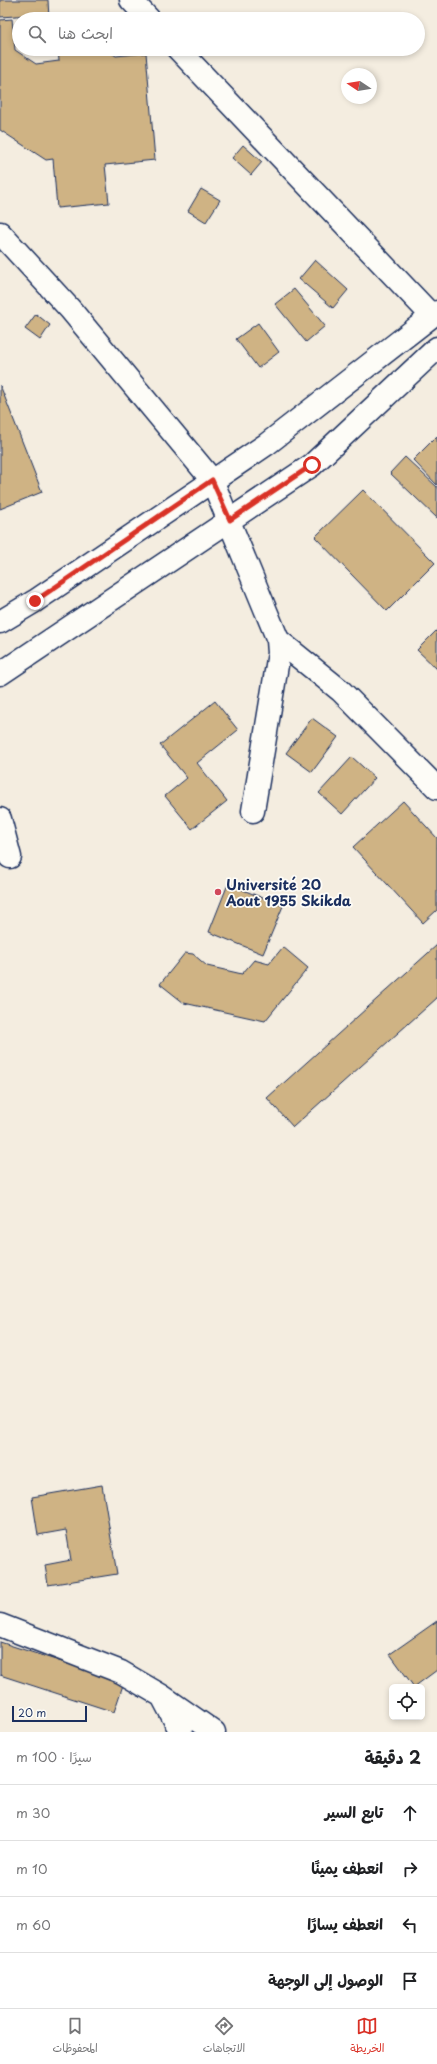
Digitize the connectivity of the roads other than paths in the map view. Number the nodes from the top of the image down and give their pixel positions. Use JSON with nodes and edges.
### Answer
{"nodes":[{"id":1,"x":131,"y":0,"type":"edge"},
{"id":2,"x":142,"y":12,"type":"edge"},
{"id":3,"x":185,"y":56,"type":"edge"},
{"id":4,"x":0,"y":233,"type":"edge"},
{"id":5,"x":435,"y":314,"type":"edge"},
{"id":6,"x":437,"y":348,"type":"edge"},
{"id":7,"x":212,"y":480,"type":"junction"},
{"id":8,"x":230,"y":520,"type":"junction"},
{"id":9,"x":0,"y":622,"type":"edge"},
{"id":10,"x":278,"y":640,"type":"junction"},
{"id":11,"x":0,"y":674,"type":"edge"},
{"id":12,"x":437,"y":788,"type":"edge"},
{"id":13,"x":253,"y":811,"type":"dead end"},
{"id":14,"x":0,"y":819,"type":"edge"},
{"id":15,"x":10,"y":857,"type":"dead end"},
{"id":16,"x":0,"y":1625,"type":"edge"},
{"id":17,"x":162,"y":1696,"type":"junction"},
{"id":18,"x":181,"y":1732,"type":"edge"},
{"id":19,"x":214,"y":1732,"type":"edge"}],
"edges":[{"from":1,"to":2,"type":"lane"},
{"from":3,"to":5,"type":"lane"},
{"from":4,"to":7,"type":"lane"},
{"from":5,"to":7,"type":"lane"},
{"from":6,"to":8,"type":"lane"},
{"from":7,"to":8,"type":"lane"},
{"from":7,"to":9,"type":"lane"},
{"from":8,"to":10,"type":"lane"},
{"from":8,"to":11,"type":"lane"},
{"from":10,"to":12,"type":"lane"},
{"from":10,"to":13,"type":"lane"},
{"from":14,"to":15,"type":"lane"},
{"from":16,"to":17,"type":"lane"},
{"from":17,"to":18,"type":"lane"},
{"from":17,"to":19,"type":"lane"}]}
